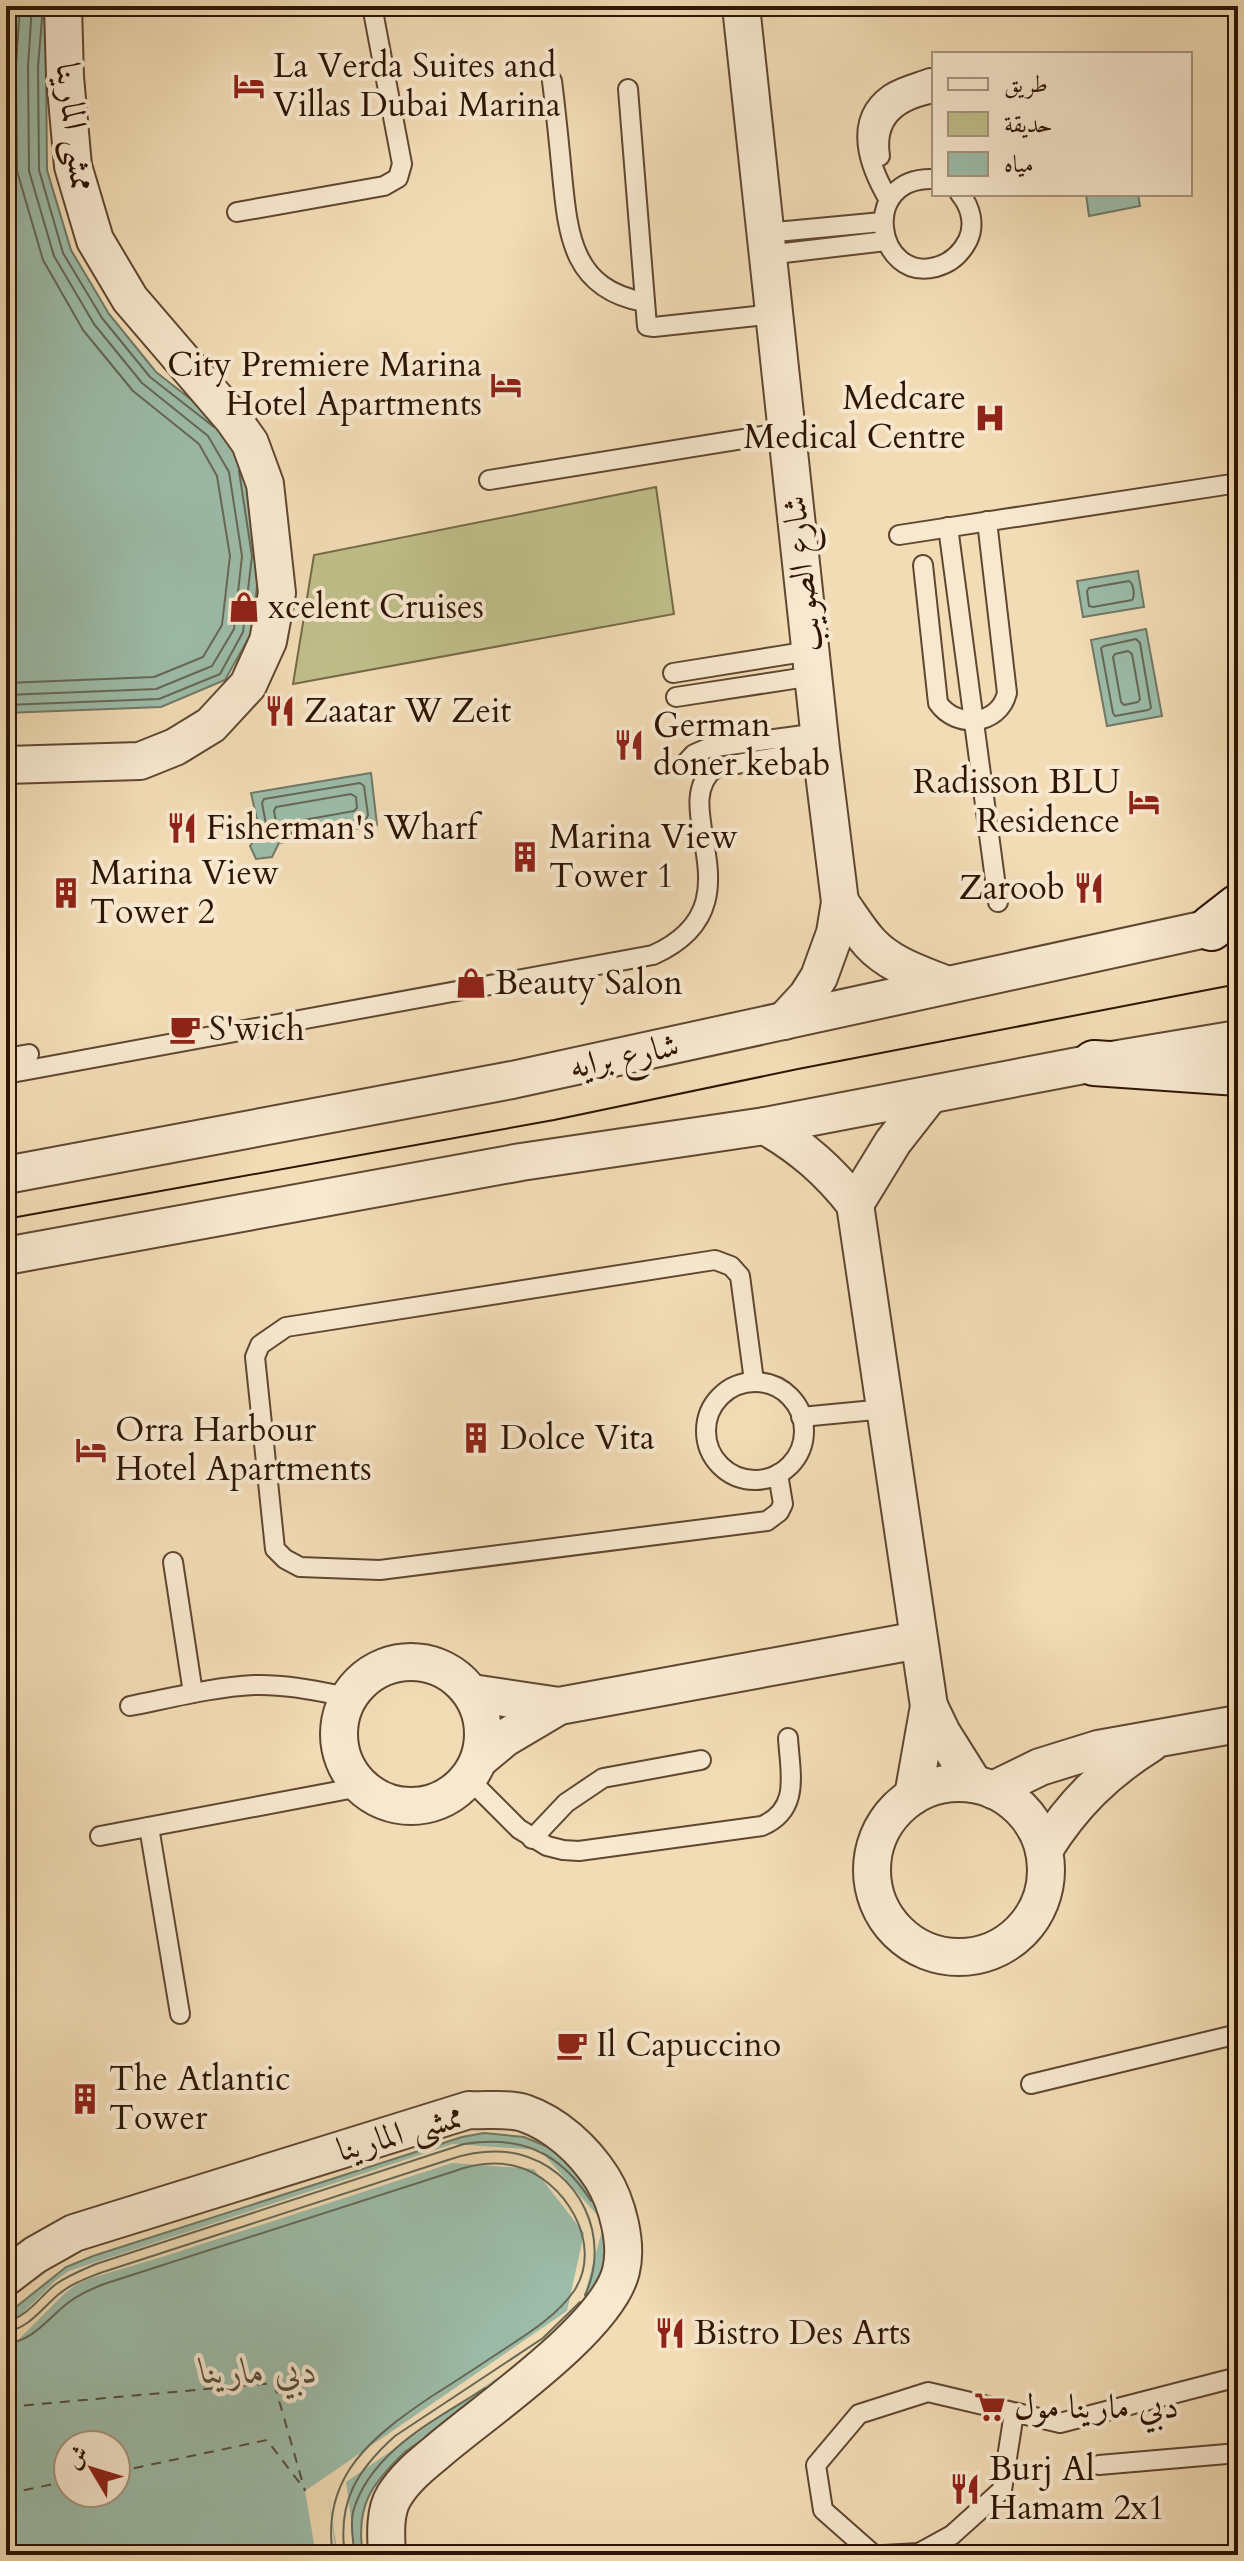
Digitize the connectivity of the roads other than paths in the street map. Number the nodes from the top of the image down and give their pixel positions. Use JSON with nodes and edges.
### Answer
{"nodes":[{"id":1,"x":63,"y":6,"type":"edge"},
{"id":2,"x":372,"y":6,"type":"edge"},
{"id":3,"x":741,"y":6,"type":"edge"},
{"id":4,"x":932,"y":78,"type":"edge"},
{"id":5,"x":552,"y":81,"type":"dead end"},
{"id":6,"x":628,"y":89,"type":"dead end"},
{"id":7,"x":932,"y":94,"type":"edge"},
{"id":8,"x":932,"y":179,"type":"edge"},
{"id":9,"x":893,"y":195,"type":"junction"},
{"id":10,"x":961,"y":196,"type":"edge"},
{"id":11,"x":237,"y":212,"type":"dead end"},
{"id":12,"x":884,"y":232,"type":"junction"},
{"id":13,"x":766,"y":244,"type":"junction"},
{"id":14,"x":644,"y":302,"type":"junction"},
{"id":15,"x":774,"y":314,"type":"junction"},
{"id":16,"x":787,"y":432,"type":"junction"},
{"id":17,"x":489,"y":480,"type":"dead end"},
{"id":18,"x":1238,"y":483,"type":"edge"},
{"id":19,"x":987,"y":521,"type":"junction"},
{"id":20,"x":948,"y":527,"type":"junction"},
{"id":21,"x":899,"y":535,"type":"dead end"},
{"id":22,"x":923,"y":565,"type":"dead end"},
{"id":23,"x":812,"y":664,"type":"junction"},
{"id":24,"x":673,"y":673,"type":"dead end"},
{"id":25,"x":676,"y":697,"type":"dead end"},
{"id":26,"x":974,"y":719,"type":"junction"},
{"id":27,"x":820,"y":741,"type":"junction"},
{"id":28,"x":6,"y":765,"type":"edge"},
{"id":29,"x":682,"y":767,"type":"dead end"},
{"id":30,"x":840,"y":902,"type":"junction"},
{"id":31,"x":998,"y":902,"type":"dead end"},
{"id":32,"x":1229,"y":919,"type":"edge"},
{"id":33,"x":947,"y":985,"type":"junction"},
{"id":34,"x":784,"y":1021,"type":"junction"},
{"id":35,"x":1238,"y":1039,"type":"edge"},
{"id":36,"x":29,"y":1054,"type":"dead end"},
{"id":37,"x":6,"y":1058,"type":"edge"},
{"id":38,"x":1094,"y":1063,"type":"junction"},
{"id":39,"x":1238,"y":1073,"type":"edge"},
{"id":40,"x":6,"y":1074,"type":"edge"},
{"id":41,"x":929,"y":1096,"type":"junction"},
{"id":42,"x":765,"y":1126,"type":"junction"},
{"id":43,"x":6,"y":1175,"type":"edge"},
{"id":44,"x":855,"y":1204,"type":"junction"},
{"id":45,"x":6,"y":1256,"type":"edge"},
{"id":46,"x":754,"y":1381,"type":"junction"},
{"id":47,"x":885,"y":1409,"type":"junction"},
{"id":48,"x":801,"y":1417,"type":"junction"},
{"id":49,"x":778,"y":1474,"type":"junction"},
{"id":50,"x":173,"y":1562,"type":"dead end"},
{"id":51,"x":919,"y":1640,"type":"junction"},
{"id":52,"x":193,"y":1693,"type":"junction"},
{"id":53,"x":472,"y":1693,"type":"junction"},
{"id":54,"x":348,"y":1697,"type":"junction"},
{"id":55,"x":130,"y":1706,"type":"dead end"},
{"id":56,"x":559,"y":1706,"type":"junction"},
{"id":57,"x":929,"y":1706,"type":"junction"},
{"id":58,"x":1238,"y":1724,"type":"edge"},
{"id":59,"x":788,"y":1738,"type":"dead end"},
{"id":60,"x":1158,"y":1739,"type":"junction"},
{"id":61,"x":701,"y":1760,"type":"dead end"},
{"id":62,"x":474,"y":1768,"type":"junction"},
{"id":63,"x":360,"y":1787,"type":"junction"},
{"id":64,"x":984,"y":1787,"type":"junction"},
{"id":65,"x":913,"y":1796,"type":"junction"},
{"id":66,"x":149,"y":1827,"type":"junction"},
{"id":67,"x":100,"y":1836,"type":"dead end"},
{"id":68,"x":532,"y":1839,"type":"junction"},
{"id":69,"x":1044,"y":1850,"type":"junction"},
{"id":70,"x":180,"y":2014,"type":"dead end"},
{"id":71,"x":1238,"y":2034,"type":"edge"},
{"id":72,"x":1031,"y":2084,"type":"dead end"},
{"id":73,"x":6,"y":2277,"type":"edge"},
{"id":74,"x":1238,"y":2377,"type":"edge"},
{"id":75,"x":1014,"y":2413,"type":"junction"},
{"id":76,"x":1238,"y":2453,"type":"edge"},
{"id":77,"x":1099,"y":2465,"type":"dead end"},
{"id":78,"x":387,"y":2555,"type":"edge"},
{"id":79,"x":874,"y":2555,"type":"edge"},
{"id":80,"x":883,"y":2555,"type":"edge"}],
"edges":[{"from":1,"to":28,"type":"street","name":"ممشى المارينا"},
{"from":2,"to":11,"type":"lane"},
{"from":3,"to":13,"type":"street","name":"شارع الصويب"},
{"from":4,"to":9,"type":"lane"},
{"from":5,"to":14,"type":"lane"},
{"from":6,"to":14,"type":"lane"},
{"from":7,"to":9,"type":"lane"},
{"from":8,"to":9,"type":"lane"},
{"from":9,"to":12,"type":"lane"},
{"from":10,"to":12,"type":"lane"},
{"from":12,"to":13,"type":"lane"},
{"from":13,"to":15,"type":"street","name":"شارع الصويب"},
{"from":14,"to":15,"type":"lane"},
{"from":15,"to":16,"type":"street","name":"شارع الصويب"},
{"from":16,"to":17,"type":"lane"},
{"from":16,"to":23,"type":"street","name":"شارع الصويب"},
{"from":18,"to":19,"type":"lane"},
{"from":19,"to":20,"type":"lane"},
{"from":19,"to":26,"type":"lane"},
{"from":20,"to":21,"type":"lane"},
{"from":20,"to":26,"type":"lane"},
{"from":22,"to":26,"type":"lane"},
{"from":23,"to":24,"type":"lane"},
{"from":23,"to":25,"type":"lane"},
{"from":23,"to":27,"type":"street","name":"شارع الصويب"},
{"from":26,"to":31,"type":"lane"},
{"from":27,"to":29,"type":"lane"},
{"from":27,"to":30,"type":"street","name":"شارع الصويب"},
{"from":27,"to":40,"type":"lane"},
{"from":30,"to":33,"type":"street","name":"شارع الصويب"},
{"from":30,"to":34,"type":"street","name":"شارع الصويب"},
{"from":32,"to":33,"type":"street","name":"شارع برايه"},
{"from":33,"to":34,"type":"street","name":"شارع برايه"},
{"from":34,"to":43,"type":"street","name":"شارع برايه"},
{"from":35,"to":38,"type":"street"},
{"from":36,"to":37,"type":"lane"},
{"from":38,"to":39,"type":"main road"},
{"from":38,"to":41,"type":"street"},
{"from":41,"to":42,"type":"street"},
{"from":41,"to":44,"type":"street"},
{"from":42,"to":44,"type":"street"},
{"from":42,"to":45,"type":"street"},
{"from":44,"to":47,"type":"street"},
{"from":46,"to":48,"type":"lane"},
{"from":46,"to":49,"type":"lane"},
{"from":46,"to":49,"type":"lane"},
{"from":47,"to":48,"type":"lane"},
{"from":47,"to":51,"type":"street"},
{"from":48,"to":49,"type":"lane"},
{"from":50,"to":52,"type":"lane"},
{"from":51,"to":56,"type":"street"},
{"from":51,"to":57,"type":"street"},
{"from":52,"to":54,"type":"lane"},
{"from":52,"to":55,"type":"lane"},
{"from":53,"to":54,"type":"street"},
{"from":53,"to":56,"type":"street"},
{"from":53,"to":62,"type":"street"},
{"from":54,"to":63,"type":"street"},
{"from":56,"to":62,"type":"street"},
{"from":57,"to":64,"type":"street"},
{"from":57,"to":65,"type":"street"},
{"from":58,"to":60,"type":"street"},
{"from":59,"to":68,"type":"lane"},
{"from":60,"to":64,"type":"street"},
{"from":60,"to":69,"type":"street"},
{"from":61,"to":68,"type":"lane"},
{"from":62,"to":63,"type":"street"},
{"from":62,"to":68,"type":"lane"},
{"from":63,"to":66,"type":"lane"},
{"from":64,"to":65,"type":"street"},
{"from":64,"to":69,"type":"street"},
{"from":65,"to":69,"type":"street"},
{"from":66,"to":67,"type":"lane"},
{"from":66,"to":70,"type":"lane"},
{"from":71,"to":72,"type":"lane"},
{"from":73,"to":78,"type":"street","name":"ممشى المارينا"},
{"from":74,"to":75,"type":"lane"},
{"from":75,"to":79,"type":"lane"},
{"from":75,"to":80,"type":"lane"},
{"from":76,"to":77,"type":"lane"}]}
